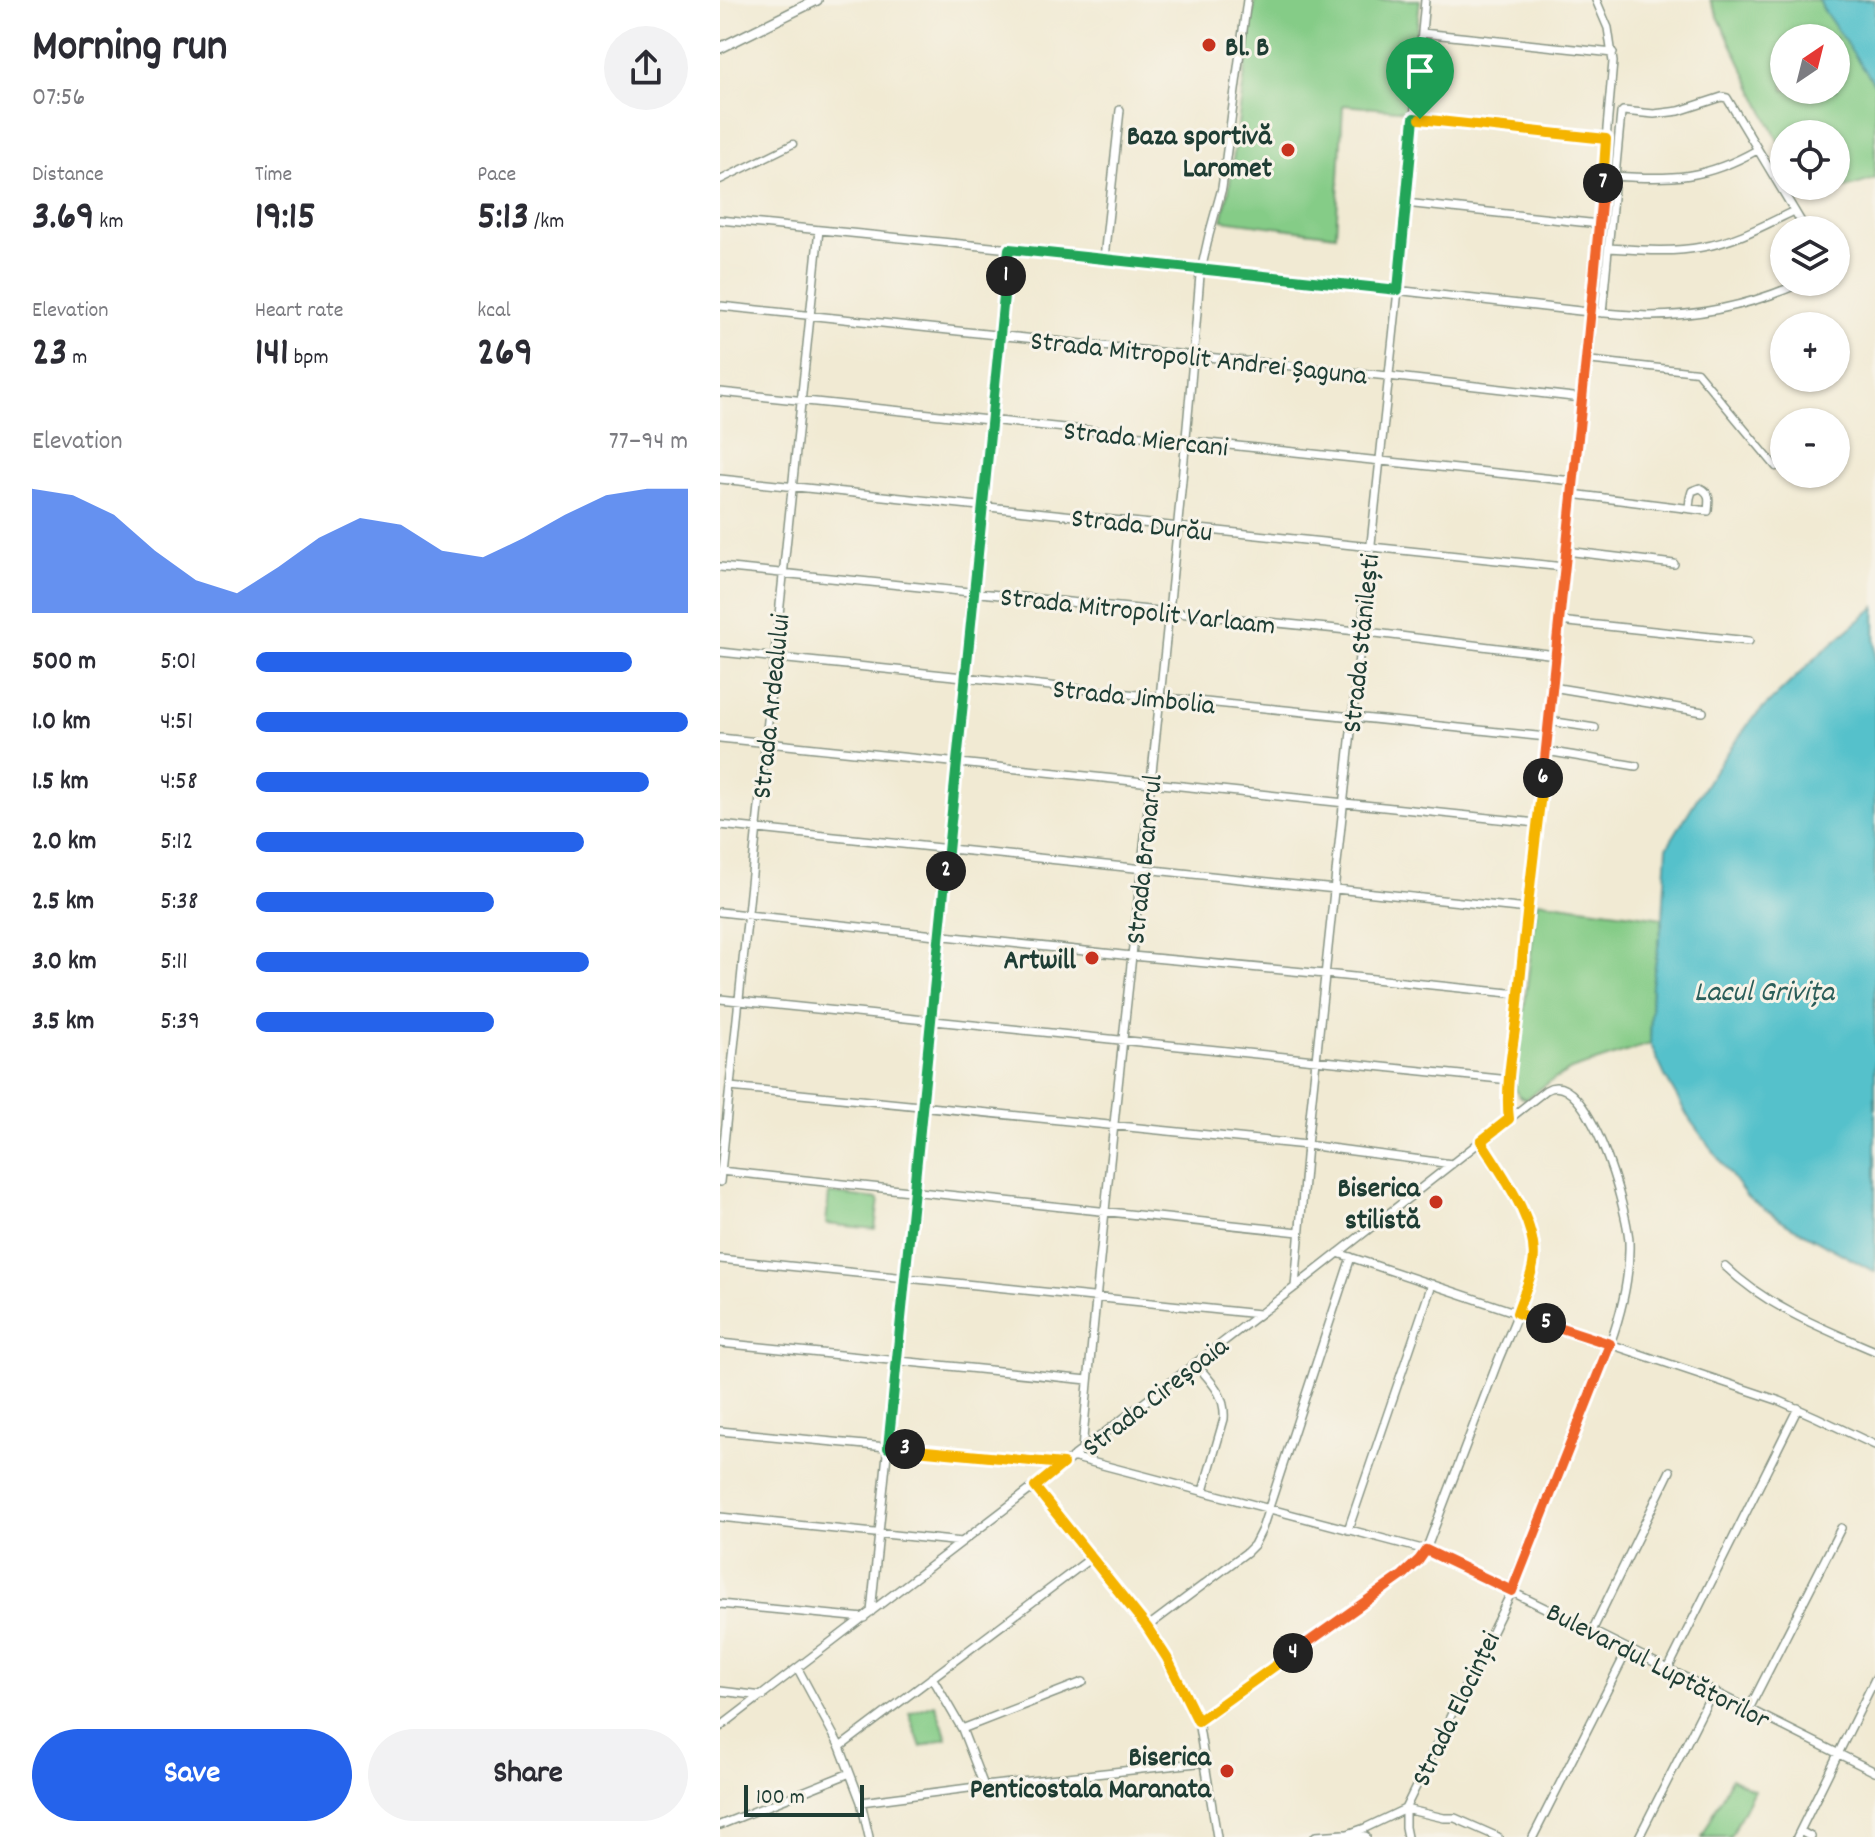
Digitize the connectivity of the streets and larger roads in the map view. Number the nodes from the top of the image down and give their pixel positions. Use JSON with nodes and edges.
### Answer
{"nodes":[{"id":1,"x":817,"y":0,"type":"edge"},
{"id":2,"x":1247,"y":0,"type":"edge"},
{"id":3,"x":1425,"y":0,"type":"edge"},
{"id":4,"x":1596,"y":0,"type":"edge"},
{"id":5,"x":1422,"y":33,"type":"junction"},
{"id":6,"x":720,"y":48,"type":"edge"},
{"id":7,"x":1613,"y":53,"type":"junction"},
{"id":8,"x":1120,"y":110,"type":"dead end"},
{"id":9,"x":1414,"y":118,"type":"junction"},
{"id":10,"x":1606,"y":139,"type":"junction"},
{"id":11,"x":793,"y":144,"type":"dead end"},
{"id":12,"x":1757,"y":150,"type":"junction"},
{"id":13,"x":1615,"y":176,"type":"junction"},
{"id":14,"x":720,"y":180,"type":"edge"},
{"id":15,"x":1405,"y":203,"type":"junction"},
{"id":16,"x":1794,"y":211,"type":"junction"},
{"id":17,"x":1797,"y":216,"type":"edge"},
{"id":18,"x":720,"y":220,"type":"edge"},
{"id":19,"x":1599,"y":224,"type":"junction"},
{"id":20,"x":819,"y":230,"type":"junction"},
{"id":21,"x":1609,"y":248,"type":"junction"},
{"id":22,"x":1009,"y":249,"type":"junction"},
{"id":23,"x":1104,"y":258,"type":"junction"},
{"id":24,"x":1201,"y":268,"type":"junction"},
{"id":25,"x":1398,"y":290,"type":"junction"},
{"id":26,"x":1770,"y":294,"type":"edge"},
{"id":27,"x":720,"y":306,"type":"edge"},
{"id":28,"x":1591,"y":312,"type":"junction"},
{"id":29,"x":1602,"y":313,"type":"junction"},
{"id":30,"x":810,"y":316,"type":"junction"},
{"id":31,"x":1000,"y":336,"type":"junction"},
{"id":32,"x":1194,"y":356,"type":"junction"},
{"id":33,"x":1586,"y":360,"type":"junction"},
{"id":34,"x":1388,"y":376,"type":"junction"},
{"id":35,"x":720,"y":392,"type":"edge"},
{"id":36,"x":1582,"y":398,"type":"junction"},
{"id":37,"x":801,"y":401,"type":"junction"},
{"id":38,"x":991,"y":420,"type":"junction"},
{"id":39,"x":1186,"y":442,"type":"junction"},
{"id":40,"x":1770,"y":460,"type":"edge"},
{"id":41,"x":1379,"y":462,"type":"junction"},
{"id":42,"x":720,"y":479,"type":"edge"},
{"id":43,"x":1573,"y":481,"type":"junction"},
{"id":44,"x":792,"y":487,"type":"junction"},
{"id":45,"x":1572,"y":494,"type":"junction"},
{"id":46,"x":982,"y":506,"type":"junction"},
{"id":47,"x":1689,"y":508,"type":"dead end"},
{"id":48,"x":1178,"y":526,"type":"junction"},
{"id":49,"x":1369,"y":546,"type":"junction"},
{"id":50,"x":1566,"y":551,"type":"junction"},
{"id":51,"x":1674,"y":564,"type":"dead end"},
{"id":52,"x":720,"y":567,"type":"edge"},
{"id":53,"x":1564,"y":567,"type":"junction"},
{"id":54,"x":783,"y":573,"type":"junction"},
{"id":55,"x":973,"y":592,"type":"junction"},
{"id":56,"x":1169,"y":612,"type":"junction"},
{"id":57,"x":1562,"y":621,"type":"junction"},
{"id":58,"x":1360,"y":632,"type":"junction"},
{"id":59,"x":1749,"y":641,"type":"dead end"},
{"id":60,"x":720,"y":652,"type":"edge"},
{"id":61,"x":1556,"y":655,"type":"junction"},
{"id":62,"x":774,"y":657,"type":"junction"},
{"id":63,"x":966,"y":677,"type":"junction"},
{"id":64,"x":1552,"y":687,"type":"junction"},
{"id":65,"x":1160,"y":697,"type":"junction"},
{"id":66,"x":1703,"y":712,"type":"dead end"},
{"id":67,"x":1351,"y":717,"type":"junction"},
{"id":68,"x":1549,"y":721,"type":"junction"},
{"id":69,"x":1595,"y":728,"type":"dead end"},
{"id":70,"x":1547,"y":737,"type":"junction"},
{"id":71,"x":720,"y":738,"type":"edge"},
{"id":72,"x":766,"y":743,"type":"junction"},
{"id":73,"x":1546,"y":751,"type":"junction"},
{"id":74,"x":957,"y":763,"type":"junction"},
{"id":75,"x":1636,"y":766,"type":"dead end"},
{"id":76,"x":1151,"y":783,"type":"junction"},
{"id":77,"x":1343,"y":803,"type":"junction"},
{"id":78,"x":1537,"y":823,"type":"junction"},
{"id":79,"x":720,"y":825,"type":"edge"},
{"id":80,"x":757,"y":829,"type":"junction"},
{"id":81,"x":948,"y":849,"type":"junction"},
{"id":82,"x":1141,"y":869,"type":"junction"},
{"id":83,"x":1334,"y":889,"type":"junction"},
{"id":84,"x":1528,"y":909,"type":"junction"},
{"id":85,"x":720,"y":912,"type":"edge"},
{"id":86,"x":747,"y":914,"type":"junction"},
{"id":87,"x":940,"y":936,"type":"junction"},
{"id":88,"x":1132,"y":956,"type":"junction"},
{"id":89,"x":1325,"y":974,"type":"junction"},
{"id":90,"x":1519,"y":994,"type":"junction"},
{"id":91,"x":720,"y":999,"type":"edge"},
{"id":92,"x":739,"y":1001,"type":"junction"},
{"id":93,"x":931,"y":1020,"type":"junction"},
{"id":94,"x":1123,"y":1040,"type":"junction"},
{"id":95,"x":1316,"y":1060,"type":"junction"},
{"id":96,"x":1510,"y":1080,"type":"junction"},
{"id":97,"x":730,"y":1087,"type":"junction"},
{"id":98,"x":923,"y":1106,"type":"junction"},
{"id":99,"x":1509,"y":1119,"type":"junction"},
{"id":100,"x":1115,"y":1125,"type":"junction"},
{"id":101,"x":1481,"y":1141,"type":"junction"},
{"id":102,"x":1307,"y":1145,"type":"junction"},
{"id":103,"x":1452,"y":1164,"type":"junction"},
{"id":104,"x":721,"y":1171,"type":"edge"},
{"id":105,"x":720,"y":1182,"type":"edge"},
{"id":106,"x":914,"y":1191,"type":"junction"},
{"id":107,"x":1105,"y":1211,"type":"junction"},
{"id":108,"x":1299,"y":1232,"type":"junction"},
{"id":109,"x":1338,"y":1253,"type":"junction"},
{"id":110,"x":1351,"y":1257,"type":"junction"},
{"id":111,"x":720,"y":1259,"type":"edge"},
{"id":112,"x":1725,"y":1266,"type":"dead end"},
{"id":113,"x":905,"y":1278,"type":"junction"},
{"id":114,"x":1432,"y":1284,"type":"junction"},
{"id":115,"x":1295,"y":1287,"type":"junction"},
{"id":116,"x":1097,"y":1298,"type":"junction"},
{"id":117,"x":1517,"y":1313,"type":"junction"},
{"id":118,"x":1260,"y":1314,"type":"junction"},
{"id":119,"x":720,"y":1343,"type":"edge"},
{"id":120,"x":1610,"y":1344,"type":"junction"},
{"id":121,"x":1875,"y":1351,"type":"edge"},
{"id":122,"x":897,"y":1360,"type":"junction"},
{"id":123,"x":1195,"y":1363,"type":"junction"},
{"id":124,"x":1088,"y":1380,"type":"junction"},
{"id":125,"x":1798,"y":1408,"type":"junction"},
{"id":126,"x":720,"y":1431,"type":"edge"},
{"id":127,"x":1875,"y":1445,"type":"edge"},
{"id":128,"x":888,"y":1448,"type":"junction"},
{"id":129,"x":1082,"y":1450,"type":"junction"},
{"id":130,"x":1072,"y":1457,"type":"junction"},
{"id":131,"x":1063,"y":1464,"type":"junction"},
{"id":132,"x":1670,"y":1471,"type":"dead end"},
{"id":133,"x":1035,"y":1487,"type":"junction"},
{"id":134,"x":1203,"y":1491,"type":"junction"},
{"id":135,"x":1268,"y":1508,"type":"junction"},
{"id":136,"x":720,"y":1517,"type":"edge"},
{"id":137,"x":1841,"y":1528,"type":"dead end"},
{"id":138,"x":1348,"y":1530,"type":"junction"},
{"id":139,"x":879,"y":1533,"type":"junction"},
{"id":140,"x":962,"y":1542,"type":"junction"},
{"id":141,"x":1426,"y":1550,"type":"junction"},
{"id":142,"x":1091,"y":1558,"type":"junction"},
{"id":143,"x":1512,"y":1591,"type":"junction"},
{"id":144,"x":720,"y":1604,"type":"edge"},
{"id":145,"x":867,"y":1615,"type":"junction"},
{"id":146,"x":1147,"y":1627,"type":"junction"},
{"id":147,"x":1592,"y":1631,"type":"junction"},
{"id":148,"x":1628,"y":1649,"type":"junction"},
{"id":149,"x":798,"y":1669,"type":"junction"},
{"id":150,"x":1668,"y":1669,"type":"junction"},
{"id":151,"x":932,"y":1677,"type":"junction"},
{"id":152,"x":1875,"y":1679,"type":"edge"},
{"id":153,"x":1083,"y":1682,"type":"dead end"},
{"id":154,"x":720,"y":1691,"type":"edge"},
{"id":155,"x":1713,"y":1691,"type":"junction"},
{"id":156,"x":763,"y":1696,"type":"junction"},
{"id":157,"x":1749,"y":1709,"type":"junction"},
{"id":158,"x":1198,"y":1721,"type":"junction"},
{"id":159,"x":720,"y":1727,"type":"edge"},
{"id":160,"x":962,"y":1729,"type":"junction"},
{"id":161,"x":840,"y":1747,"type":"junction"},
{"id":162,"x":1838,"y":1754,"type":"junction"},
{"id":163,"x":1206,"y":1762,"type":"junction"},
{"id":164,"x":1875,"y":1772,"type":"edge"},
{"id":165,"x":850,"y":1773,"type":"junction"},
{"id":166,"x":984,"y":1786,"type":"junction"},
{"id":167,"x":861,"y":1802,"type":"junction"},
{"id":168,"x":1405,"y":1809,"type":"junction"},
{"id":169,"x":720,"y":1825,"type":"edge"},
{"id":170,"x":1798,"y":1834,"type":"edge"},
{"id":171,"x":1344,"y":1836,"type":"edge"},
{"id":172,"x":869,"y":1837,"type":"edge"},
{"id":173,"x":1217,"y":1837,"type":"edge"},
{"id":174,"x":1316,"y":1837,"type":"edge"},
{"id":175,"x":1365,"y":1837,"type":"edge"},
{"id":176,"x":1407,"y":1837,"type":"edge"},
{"id":177,"x":1498,"y":1837,"type":"edge"},
{"id":178,"x":1533,"y":1837,"type":"edge"},
{"id":179,"x":1639,"y":1837,"type":"edge"},
{"id":180,"x":1811,"y":1837,"type":"edge"}],
"edges":[{"from":1,"to":6,"type":"street"},
{"from":2,"to":24,"type":"street","name":"Strada Branarul"},
{"from":3,"to":5,"type":"street","name":"Strada Stănilești"},
{"from":4,"to":7,"type":"street"},
{"from":5,"to":7,"type":"street"},
{"from":5,"to":9,"type":"street","name":"Strada Stănilești"},
{"from":7,"to":10,"type":"street"},
{"from":8,"to":23,"type":"street"},
{"from":9,"to":10,"type":"street"},
{"from":9,"to":15,"type":"street","name":"Strada Stănilești"},
{"from":10,"to":19,"type":"street"},
{"from":11,"to":14,"type":"street"},
{"from":12,"to":13,"type":"street"},
{"from":12,"to":13,"type":"street"},
{"from":12,"to":16,"type":"street"},
{"from":13,"to":21,"type":"street"},
{"from":15,"to":19,"type":"street"},
{"from":15,"to":25,"type":"street","name":"Strada Stănilești"},
{"from":16,"to":17,"type":"street"},
{"from":16,"to":21,"type":"street"},
{"from":18,"to":20,"type":"street"},
{"from":19,"to":28,"type":"street"},
{"from":20,"to":22,"type":"street"},
{"from":20,"to":30,"type":"street","name":"Strada Ardealului"},
{"from":21,"to":29,"type":"street"},
{"from":22,"to":23,"type":"street"},
{"from":22,"to":31,"type":"street"},
{"from":23,"to":24,"type":"street"},
{"from":24,"to":25,"type":"street"},
{"from":24,"to":32,"type":"street","name":"Strada Branarul"},
{"from":25,"to":28,"type":"street"},
{"from":25,"to":34,"type":"street","name":"Strada Stănilești"},
{"from":26,"to":29,"type":"street"},
{"from":27,"to":30,"type":"street","name":"Strada Mitropolit Andrei Șaguna"},
{"from":28,"to":29,"type":"street"},
{"from":28,"to":33,"type":"street"},
{"from":30,"to":31,"type":"street","name":"Strada Mitropolit Andrei Șaguna"},
{"from":30,"to":37,"type":"street","name":"Strada Ardealului"},
{"from":31,"to":32,"type":"street","name":"Strada Mitropolit Andrei Șaguna"},
{"from":31,"to":38,"type":"street"},
{"from":32,"to":34,"type":"street","name":"Strada Mitropolit Andrei Șaguna"},
{"from":32,"to":39,"type":"street","name":"Strada Branarul"},
{"from":33,"to":36,"type":"street"},
{"from":33,"to":40,"type":"street"},
{"from":34,"to":36,"type":"street","name":"Strada Mitropolit Andrei Șaguna"},
{"from":34,"to":41,"type":"street","name":"Strada Stănilești"},
{"from":35,"to":37,"type":"street","name":"Strada Miercani"},
{"from":36,"to":43,"type":"street"},
{"from":37,"to":38,"type":"street","name":"Strada Miercani"},
{"from":37,"to":44,"type":"street","name":"Strada Ardealului"},
{"from":38,"to":39,"type":"street","name":"Strada Miercani"},
{"from":38,"to":46,"type":"street"},
{"from":39,"to":41,"type":"street","name":"Strada Miercani"},
{"from":39,"to":48,"type":"street","name":"Strada Branarul"},
{"from":41,"to":43,"type":"street","name":"Strada Miercani"},
{"from":41,"to":49,"type":"street","name":"Strada Stănilești"},
{"from":42,"to":44,"type":"street","name":"Strada Durău"},
{"from":43,"to":45,"type":"street"},
{"from":44,"to":46,"type":"street","name":"Strada Durău"},
{"from":44,"to":54,"type":"street","name":"Strada Ardealului"},
{"from":45,"to":47,"type":"street"},
{"from":45,"to":50,"type":"street"},
{"from":46,"to":48,"type":"street","name":"Strada Durău"},
{"from":46,"to":55,"type":"street"},
{"from":48,"to":49,"type":"street","name":"Strada Durău"},
{"from":48,"to":56,"type":"street","name":"Strada Branarul"},
{"from":49,"to":53,"type":"street","name":"Strada Durău"},
{"from":49,"to":58,"type":"street","name":"Strada Stănilești"},
{"from":50,"to":51,"type":"street"},
{"from":50,"to":53,"type":"street"},
{"from":52,"to":54,"type":"street","name":"Strada Mitropolit Varlaam"},
{"from":53,"to":57,"type":"street"},
{"from":54,"to":55,"type":"street","name":"Strada Mitropolit Varlaam"},
{"from":54,"to":62,"type":"street","name":"Strada Ardealului"},
{"from":55,"to":56,"type":"street","name":"Strada Mitropolit Varlaam"},
{"from":55,"to":63,"type":"street"},
{"from":56,"to":58,"type":"street","name":"Strada Mitropolit Varlaam"},
{"from":56,"to":65,"type":"street","name":"Strada Branarul"},
{"from":57,"to":59,"type":"street"},
{"from":57,"to":61,"type":"street"},
{"from":58,"to":61,"type":"street","name":"Strada Mitropolit Varlaam"},
{"from":58,"to":67,"type":"street","name":"Strada Stănilești"},
{"from":60,"to":62,"type":"street","name":"Strada Jimbolia"},
{"from":61,"to":64,"type":"street"},
{"from":62,"to":63,"type":"street","name":"Strada Jimbolia"},
{"from":62,"to":72,"type":"street","name":"Strada Ardealului"},
{"from":63,"to":65,"type":"street","name":"Strada Jimbolia"},
{"from":63,"to":74,"type":"street"},
{"from":64,"to":66,"type":"street"},
{"from":64,"to":68,"type":"street"},
{"from":65,"to":67,"type":"street","name":"Strada Jimbolia"},
{"from":65,"to":76,"type":"street","name":"Strada Branarul"},
{"from":67,"to":70,"type":"street","name":"Strada Jimbolia"},
{"from":67,"to":77,"type":"street","name":"Strada Stănilești"},
{"from":68,"to":69,"type":"street"},
{"from":68,"to":70,"type":"street"},
{"from":70,"to":73,"type":"street"},
{"from":71,"to":72,"type":"street"},
{"from":72,"to":74,"type":"street"},
{"from":72,"to":80,"type":"street","name":"Strada Ardealului"},
{"from":73,"to":75,"type":"street"},
{"from":73,"to":78,"type":"street"},
{"from":74,"to":76,"type":"street"},
{"from":74,"to":81,"type":"street"},
{"from":76,"to":77,"type":"street"},
{"from":76,"to":82,"type":"street","name":"Strada Branarul"},
{"from":77,"to":78,"type":"street"},
{"from":77,"to":83,"type":"street","name":"Strada Stănilești"},
{"from":78,"to":84,"type":"street"},
{"from":79,"to":80,"type":"street"},
{"from":80,"to":81,"type":"street"},
{"from":80,"to":86,"type":"street","name":"Strada Ardealului"},
{"from":81,"to":82,"type":"street"},
{"from":81,"to":87,"type":"street"},
{"from":82,"to":83,"type":"street"},
{"from":82,"to":88,"type":"street","name":"Strada Branarul"},
{"from":83,"to":84,"type":"street"},
{"from":83,"to":89,"type":"street","name":"Strada Stănilești"},
{"from":84,"to":90,"type":"street"},
{"from":85,"to":86,"type":"street"},
{"from":86,"to":87,"type":"street"},
{"from":86,"to":92,"type":"street","name":"Strada Ardealului"},
{"from":87,"to":88,"type":"street"},
{"from":87,"to":93,"type":"street"},
{"from":88,"to":89,"type":"street"},
{"from":88,"to":94,"type":"street","name":"Strada Branarul"},
{"from":89,"to":90,"type":"street"},
{"from":89,"to":95,"type":"street","name":"Strada Stănilești"},
{"from":90,"to":96,"type":"street"},
{"from":91,"to":92,"type":"street"},
{"from":92,"to":93,"type":"street"},
{"from":92,"to":97,"type":"street","name":"Strada Ardealului"},
{"from":93,"to":94,"type":"street"},
{"from":93,"to":98,"type":"street"},
{"from":94,"to":95,"type":"street"},
{"from":94,"to":100,"type":"street","name":"Strada Branarul"},
{"from":95,"to":96,"type":"street"},
{"from":95,"to":102,"type":"street","name":"Strada Stănilești"},
{"from":96,"to":99,"type":"street"},
{"from":97,"to":98,"type":"street"},
{"from":97,"to":104,"type":"street","name":"Strada Ardealului"},
{"from":98,"to":100,"type":"street"},
{"from":98,"to":106,"type":"street"},
{"from":99,"to":101,"type":"street","name":"Strada Cireșoaia"},
{"from":99,"to":120,"type":"street","name":"Strada Elocinței"},
{"from":100,"to":102,"type":"street"},
{"from":100,"to":107,"type":"street","name":"Strada Branarul"},
{"from":101,"to":103,"type":"street","name":"Strada Cireșoaia"},
{"from":101,"to":117,"type":"street"},
{"from":102,"to":103,"type":"street"},
{"from":102,"to":108,"type":"street","name":"Strada Stănilești"},
{"from":103,"to":109,"type":"street","name":"Strada Cireșoaia"},
{"from":104,"to":105,"type":"street","name":"Strada Ardealului"},
{"from":104,"to":106,"type":"street"},
{"from":106,"to":107,"type":"street"},
{"from":106,"to":113,"type":"street"},
{"from":107,"to":108,"type":"street"},
{"from":107,"to":116,"type":"street","name":"Strada Branarul"},
{"from":108,"to":115,"type":"street","name":"Strada Stănilești"},
{"from":109,"to":110,"type":"street"},
{"from":109,"to":115,"type":"street","name":"Strada Cireșoaia"},
{"from":110,"to":114,"type":"street"},
{"from":110,"to":135,"type":"street"},
{"from":111,"to":113,"type":"street"},
{"from":112,"to":121,"type":"street"},
{"from":113,"to":116,"type":"street"},
{"from":113,"to":122,"type":"street"},
{"from":114,"to":117,"type":"street"},
{"from":114,"to":138,"type":"street"},
{"from":115,"to":118,"type":"street","name":"Strada Cireșoaia"},
{"from":116,"to":118,"type":"street"},
{"from":116,"to":124,"type":"street","name":"Strada Branarul"},
{"from":117,"to":120,"type":"street"},
{"from":117,"to":141,"type":"street"},
{"from":118,"to":123,"type":"street","name":"Strada Cireșoaia"},
{"from":119,"to":122,"type":"street"},
{"from":120,"to":125,"type":"street"},
{"from":120,"to":143,"type":"street","name":"Strada Elocinței"},
{"from":122,"to":124,"type":"street"},
{"from":122,"to":128,"type":"street"},
{"from":123,"to":129,"type":"street","name":"Strada Cireșoaia"},
{"from":123,"to":134,"type":"street"},
{"from":124,"to":129,"type":"street","name":"Strada Branarul"},
{"from":125,"to":127,"type":"street"},
{"from":125,"to":150,"type":"street"},
{"from":126,"to":128,"type":"street"},
{"from":128,"to":131,"type":"street"},
{"from":128,"to":139,"type":"street"},
{"from":129,"to":130,"type":"street","name":"Strada Cireșoaia"},
{"from":130,"to":131,"type":"street","name":"Strada Cireșoaia"},
{"from":130,"to":134,"type":"street","name":"Bulevardul Luptătorilor"},
{"from":131,"to":133,"type":"street","name":"Strada Cireșoaia"},
{"from":132,"to":147,"type":"street"},
{"from":133,"to":140,"type":"street","name":"Strada Cireșoaia"},
{"from":133,"to":142,"type":"street"},
{"from":134,"to":135,"type":"street","name":"Bulevardul Luptătorilor"},
{"from":135,"to":138,"type":"street","name":"Bulevardul Luptătorilor"},
{"from":135,"to":146,"type":"street"},
{"from":136,"to":139,"type":"street"},
{"from":137,"to":157,"type":"street"},
{"from":138,"to":141,"type":"street","name":"Bulevardul Luptătorilor"},
{"from":139,"to":140,"type":"street"},
{"from":139,"to":145,"type":"street"},
{"from":140,"to":145,"type":"street","name":"Strada Cireșoaia"},
{"from":141,"to":143,"type":"street","name":"Bulevardul Luptătorilor"},
{"from":141,"to":158,"type":"street"},
{"from":142,"to":146,"type":"street"},
{"from":142,"to":151,"type":"street"},
{"from":143,"to":147,"type":"street","name":"Bulevardul Luptătorilor"},
{"from":143,"to":168,"type":"street","name":"Strada Elocinței"},
{"from":144,"to":145,"type":"street"},
{"from":145,"to":149,"type":"street","name":"Strada Cireșoaia"},
{"from":146,"to":158,"type":"street"},
{"from":147,"to":148,"type":"street","name":"Bulevardul Luptătorilor"},
{"from":148,"to":150,"type":"street","name":"Bulevardul Luptătorilor"},
{"from":148,"to":178,"type":"street"},
{"from":149,"to":156,"type":"street","name":"Strada Cireșoaia"},
{"from":149,"to":161,"type":"street"},
{"from":150,"to":155,"type":"street","name":"Bulevardul Luptătorilor"},
{"from":151,"to":160,"type":"street"},
{"from":151,"to":161,"type":"street"},
{"from":152,"to":162,"type":"street"},
{"from":153,"to":160,"type":"street"},
{"from":154,"to":156,"type":"street"},
{"from":155,"to":157,"type":"street","name":"Bulevardul Luptătorilor"},
{"from":155,"to":179,"type":"street"},
{"from":156,"to":159,"type":"street","name":"Strada Cireșoaia"},
{"from":157,"to":162,"type":"street","name":"Bulevardul Luptătorilor"},
{"from":158,"to":163,"type":"street"},
{"from":160,"to":166,"type":"street"},
{"from":161,"to":165,"type":"street"},
{"from":162,"to":164,"type":"street","name":"Bulevardul Luptătorilor"},
{"from":162,"to":170,"type":"street"},
{"from":163,"to":166,"type":"street"},
{"from":163,"to":173,"type":"street"},
{"from":165,"to":167,"type":"street"},
{"from":165,"to":169,"type":"street"},
{"from":166,"to":167,"type":"street"},
{"from":167,"to":172,"type":"street"},
{"from":168,"to":171,"type":"street"},
{"from":168,"to":176,"type":"street"},
{"from":168,"to":177,"type":"street"},
{"from":170,"to":180,"type":"street"},
{"from":171,"to":174,"type":"street"},
{"from":171,"to":175,"type":"street"}]}
